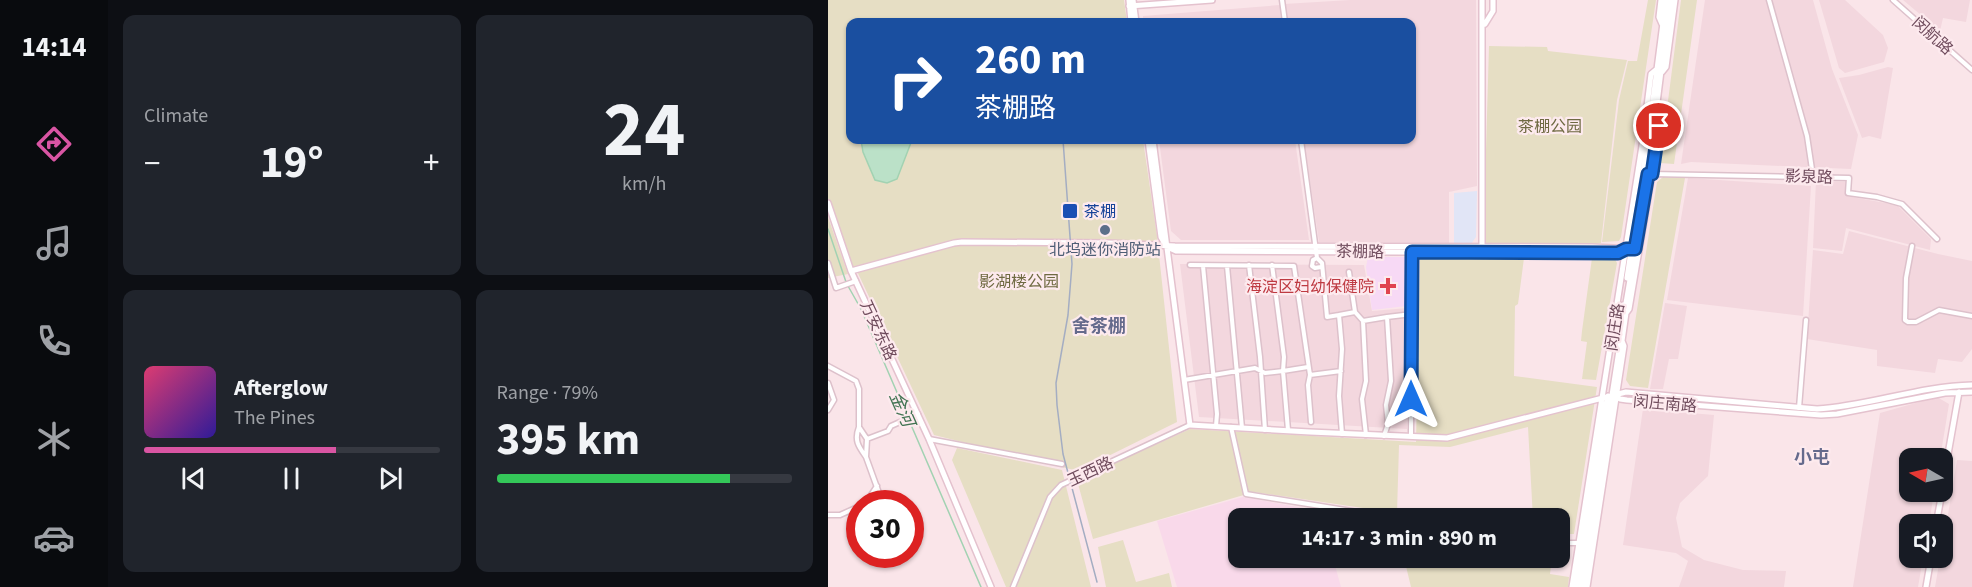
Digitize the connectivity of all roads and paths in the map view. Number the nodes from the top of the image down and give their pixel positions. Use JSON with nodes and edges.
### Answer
{"nodes":[{"id":1,"x":1212,"y":0,"type":"edge"},
{"id":2,"x":1282,"y":0,"type":"edge"},
{"id":3,"x":1482,"y":0,"type":"edge"},
{"id":4,"x":1493,"y":0,"type":"edge"},
{"id":5,"x":1661,"y":0,"type":"edge"},
{"id":6,"x":1670,"y":0,"type":"edge"},
{"id":7,"x":1769,"y":0,"type":"edge"},
{"id":8,"x":1893,"y":0,"type":"edge"},
{"id":9,"x":1131,"y":3,"type":"edge"},
{"id":10,"x":1135,"y":18,"type":"edge"},
{"id":11,"x":1284,"y":18,"type":"edge"},
{"id":12,"x":1484,"y":26,"type":"junction"},
{"id":13,"x":1663,"y":26,"type":"junction"},
{"id":14,"x":1972,"y":70,"type":"edge"},
{"id":15,"x":1659,"y":71,"type":"junction"},
{"id":16,"x":1150,"y":144,"type":"edge"},
{"id":17,"x":1302,"y":144,"type":"edge"},
{"id":18,"x":1650,"y":174,"type":"junction"},
{"id":19,"x":1812,"y":176,"type":"junction"},
{"id":20,"x":828,"y":203,"type":"edge"},
{"id":21,"x":1937,"y":239,"type":"dead end"},
{"id":22,"x":1165,"y":246,"type":"junction"},
{"id":23,"x":1912,"y":246,"type":"dead end"},
{"id":24,"x":1316,"y":249,"type":"junction"},
{"id":25,"x":1412,"y":249,"type":"junction"},
{"id":26,"x":1482,"y":249,"type":"junction"},
{"id":27,"x":1631,"y":249,"type":"junction"},
{"id":28,"x":1317,"y":258,"type":"junction"},
{"id":29,"x":828,"y":262,"type":"edge"},
{"id":30,"x":1190,"y":265,"type":"dead end"},
{"id":31,"x":1272,"y":265,"type":"junction"},
{"id":32,"x":1203,"y":266,"type":"junction"},
{"id":33,"x":1227,"y":266,"type":"junction"},
{"id":34,"x":1249,"y":266,"type":"junction"},
{"id":35,"x":1321,"y":267,"type":"junction"},
{"id":36,"x":851,"y":271,"type":"junction"},
{"id":37,"x":1349,"y":272,"type":"dead end"},
{"id":38,"x":853,"y":282,"type":"junction"},
{"id":39,"x":1628,"y":311,"type":"junction"},
{"id":40,"x":1354,"y":312,"type":"junction"},
{"id":41,"x":1412,"y":314,"type":"junction"},
{"id":42,"x":1339,"y":315,"type":"junction"},
{"id":43,"x":1972,"y":316,"type":"edge"},
{"id":44,"x":1387,"y":317,"type":"junction"},
{"id":45,"x":1806,"y":320,"type":"dead end"},
{"id":46,"x":1363,"y":321,"type":"junction"},
{"id":47,"x":828,"y":366,"type":"edge"},
{"id":48,"x":1308,"y":367,"type":"junction"},
{"id":49,"x":1236,"y":370,"type":"junction"},
{"id":50,"x":1260,"y":371,"type":"junction"},
{"id":51,"x":1282,"y":371,"type":"junction"},
{"id":52,"x":1341,"y":371,"type":"junction"},
{"id":53,"x":1213,"y":374,"type":"junction"},
{"id":54,"x":1310,"y":375,"type":"junction"},
{"id":55,"x":1184,"y":380,"type":"junction"},
{"id":56,"x":828,"y":383,"type":"edge"},
{"id":57,"x":1972,"y":386,"type":"edge"},
{"id":58,"x":1959,"y":390,"type":"junction"},
{"id":59,"x":1972,"y":392,"type":"edge"},
{"id":60,"x":1611,"y":396,"type":"junction"},
{"id":61,"x":828,"y":410,"type":"edge"},
{"id":62,"x":1799,"y":411,"type":"junction"},
{"id":63,"x":918,"y":414,"type":"junction"},
{"id":64,"x":1311,"y":422,"type":"dead end"},
{"id":65,"x":1190,"y":425,"type":"junction"},
{"id":66,"x":1215,"y":426,"type":"junction"},
{"id":67,"x":859,"y":427,"type":"junction"},
{"id":68,"x":1231,"y":427,"type":"junction"},
{"id":69,"x":1242,"y":428,"type":"junction"},
{"id":70,"x":1265,"y":430,"type":"junction"},
{"id":71,"x":1288,"y":431,"type":"junction"},
{"id":72,"x":1342,"y":434,"type":"junction"},
{"id":73,"x":1366,"y":435,"type":"junction"},
{"id":74,"x":1384,"y":436,"type":"junction"},
{"id":75,"x":1411,"y":437,"type":"junction"},
{"id":76,"x":867,"y":439,"type":"junction"},
{"id":77,"x":929,"y":439,"type":"junction"},
{"id":78,"x":1949,"y":448,"type":"edge"},
{"id":79,"x":866,"y":457,"type":"junction"},
{"id":80,"x":1062,"y":464,"type":"dead end"},
{"id":81,"x":878,"y":486,"type":"junction"},
{"id":82,"x":875,"y":490,"type":"edge"},
{"id":83,"x":878,"y":490,"type":"edge"},
{"id":84,"x":1333,"y":508,"type":"edge"},
{"id":85,"x":846,"y":512,"type":"edge"},
{"id":86,"x":828,"y":515,"type":"edge"},
{"id":87,"x":1570,"y":543,"type":"edge"},
{"id":88,"x":1581,"y":543,"type":"junction"},
{"id":89,"x":1929,"y":568,"type":"edge"},
{"id":90,"x":991,"y":587,"type":"edge"},
{"id":91,"x":1012,"y":587,"type":"edge"},
{"id":92,"x":1572,"y":587,"type":"edge"},
{"id":93,"x":1577,"y":587,"type":"edge"},
{"id":94,"x":1585,"y":587,"type":"edge"},
{"id":95,"x":1926,"y":587,"type":"edge"}],
"edges":[{"from":1,"to":9,"type":"street"},
{"from":2,"to":11,"type":"street"},
{"from":3,"to":12,"type":"street"},
{"from":4,"to":12,"type":"street"},
{"from":5,"to":13,"type":"street","name":"闵庄路"},
{"from":6,"to":13,"type":"street","name":"闵庄路"},
{"from":6,"to":15,"type":"street","name":"闵庄路"},
{"from":7,"to":19,"type":"street"},
{"from":8,"to":14,"type":"street","name":"闵航路"},
{"from":9,"to":10,"type":"street"},
{"from":12,"to":26,"type":"street"},
{"from":13,"to":15,"type":"street","name":"闵庄路"},
{"from":15,"to":18,"type":"street","name":"闵庄路"},
{"from":15,"to":27,"type":"street","name":"闵庄路"},
{"from":16,"to":22,"type":"street"},
{"from":17,"to":24,"type":"street"},
{"from":18,"to":19,"type":"street","name":"影泉路"},
{"from":18,"to":27,"type":"street","name":"闵庄路"},
{"from":18,"to":39,"type":"street","name":"闵庄路"},
{"from":19,"to":21,"type":"street","name":"影泉路"},
{"from":20,"to":36,"type":"street","name":"万安东路"},
{"from":22,"to":24,"type":"street","name":"茶棚路"},
{"from":22,"to":36,"type":"street","name":"茶棚路"},
{"from":22,"to":55,"type":"street"},
{"from":23,"to":43,"type":"street"},
{"from":24,"to":25,"type":"street","name":"茶棚路"},
{"from":24,"to":28,"type":"street"},
{"from":25,"to":26,"type":"street","name":"茶棚路"},
{"from":25,"to":41,"type":"street"},
{"from":26,"to":27,"type":"street","name":"茶棚路"},
{"from":27,"to":39,"type":"street","name":"闵庄路"},
{"from":27,"to":60,"type":"street","name":"闵庄路"},
{"from":28,"to":35,"type":"street"},
{"from":28,"to":35,"type":"street"},
{"from":29,"to":38,"type":"street"},
{"from":30,"to":32,"type":"street"},
{"from":31,"to":34,"type":"street"},
{"from":31,"to":48,"type":"street"},
{"from":31,"to":51,"type":"street"},
{"from":32,"to":33,"type":"street"},
{"from":32,"to":53,"type":"street"},
{"from":33,"to":34,"type":"street"},
{"from":33,"to":49,"type":"street"},
{"from":34,"to":50,"type":"street"},
{"from":35,"to":42,"type":"street"},
{"from":36,"to":38,"type":"street","name":"万安东路"},
{"from":37,"to":40,"type":"street"},
{"from":38,"to":63,"type":"street","name":"万安东路"},
{"from":39,"to":60,"type":"street","name":"闵庄路"},
{"from":40,"to":42,"type":"street"},
{"from":40,"to":46,"type":"street"},
{"from":41,"to":44,"type":"street"},
{"from":41,"to":75,"type":"street"},
{"from":42,"to":52,"type":"street"},
{"from":44,"to":46,"type":"street"},
{"from":44,"to":74,"type":"street"},
{"from":45,"to":62,"type":"street"},
{"from":46,"to":73,"type":"street"},
{"from":47,"to":67,"type":"street"},
{"from":48,"to":51,"type":"street"},
{"from":48,"to":54,"type":"street"},
{"from":49,"to":50,"type":"street"},
{"from":49,"to":53,"type":"street"},
{"from":49,"to":69,"type":"street"},
{"from":50,"to":51,"type":"street"},
{"from":50,"to":70,"type":"street"},
{"from":51,"to":71,"type":"street"},
{"from":52,"to":54,"type":"street"},
{"from":52,"to":72,"type":"street"},
{"from":53,"to":55,"type":"street"},
{"from":53,"to":66,"type":"street"},
{"from":54,"to":64,"type":"street"},
{"from":55,"to":65,"type":"street"},
{"from":56,"to":61,"type":"street"},
{"from":57,"to":58,"type":"street","name":"闵庄南路"},
{"from":58,"to":59,"type":"street","name":"闵庄南路"},
{"from":58,"to":62,"type":"street","name":"闵庄南路"},
{"from":58,"to":78,"type":"street"},
{"from":60,"to":62,"type":"street","name":"闵庄南路"},
{"from":60,"to":75,"type":"street"},
{"from":60,"to":88,"type":"street","name":"闵庄路"},
{"from":60,"to":94,"type":"street","name":"闵庄路"},
{"from":63,"to":76,"type":"street"},
{"from":63,"to":77,"type":"street","name":"万安东路"},
{"from":65,"to":66,"type":"street"},
{"from":65,"to":91,"type":"street","name":"玉西路"},
{"from":66,"to":68,"type":"street"},
{"from":67,"to":76,"type":"street"},
{"from":67,"to":79,"type":"street"},
{"from":68,"to":69,"type":"street"},
{"from":68,"to":84,"type":"street"},
{"from":69,"to":70,"type":"street"},
{"from":70,"to":71,"type":"street"},
{"from":71,"to":72,"type":"street"},
{"from":72,"to":73,"type":"street"},
{"from":73,"to":74,"type":"street"},
{"from":74,"to":75,"type":"street"},
{"from":76,"to":79,"type":"street"},
{"from":77,"to":80,"type":"street"},
{"from":77,"to":90,"type":"street","name":"万安东路"},
{"from":79,"to":81,"type":"street"},
{"from":81,"to":82,"type":"street"},
{"from":81,"to":83,"type":"street"},
{"from":85,"to":86,"type":"street"},
{"from":87,"to":88,"type":"street"},
{"from":88,"to":92,"type":"street","name":"闵庄路"},
{"from":88,"to":93,"type":"street","name":"闵庄路"},
{"from":89,"to":95,"type":"street"}]}
